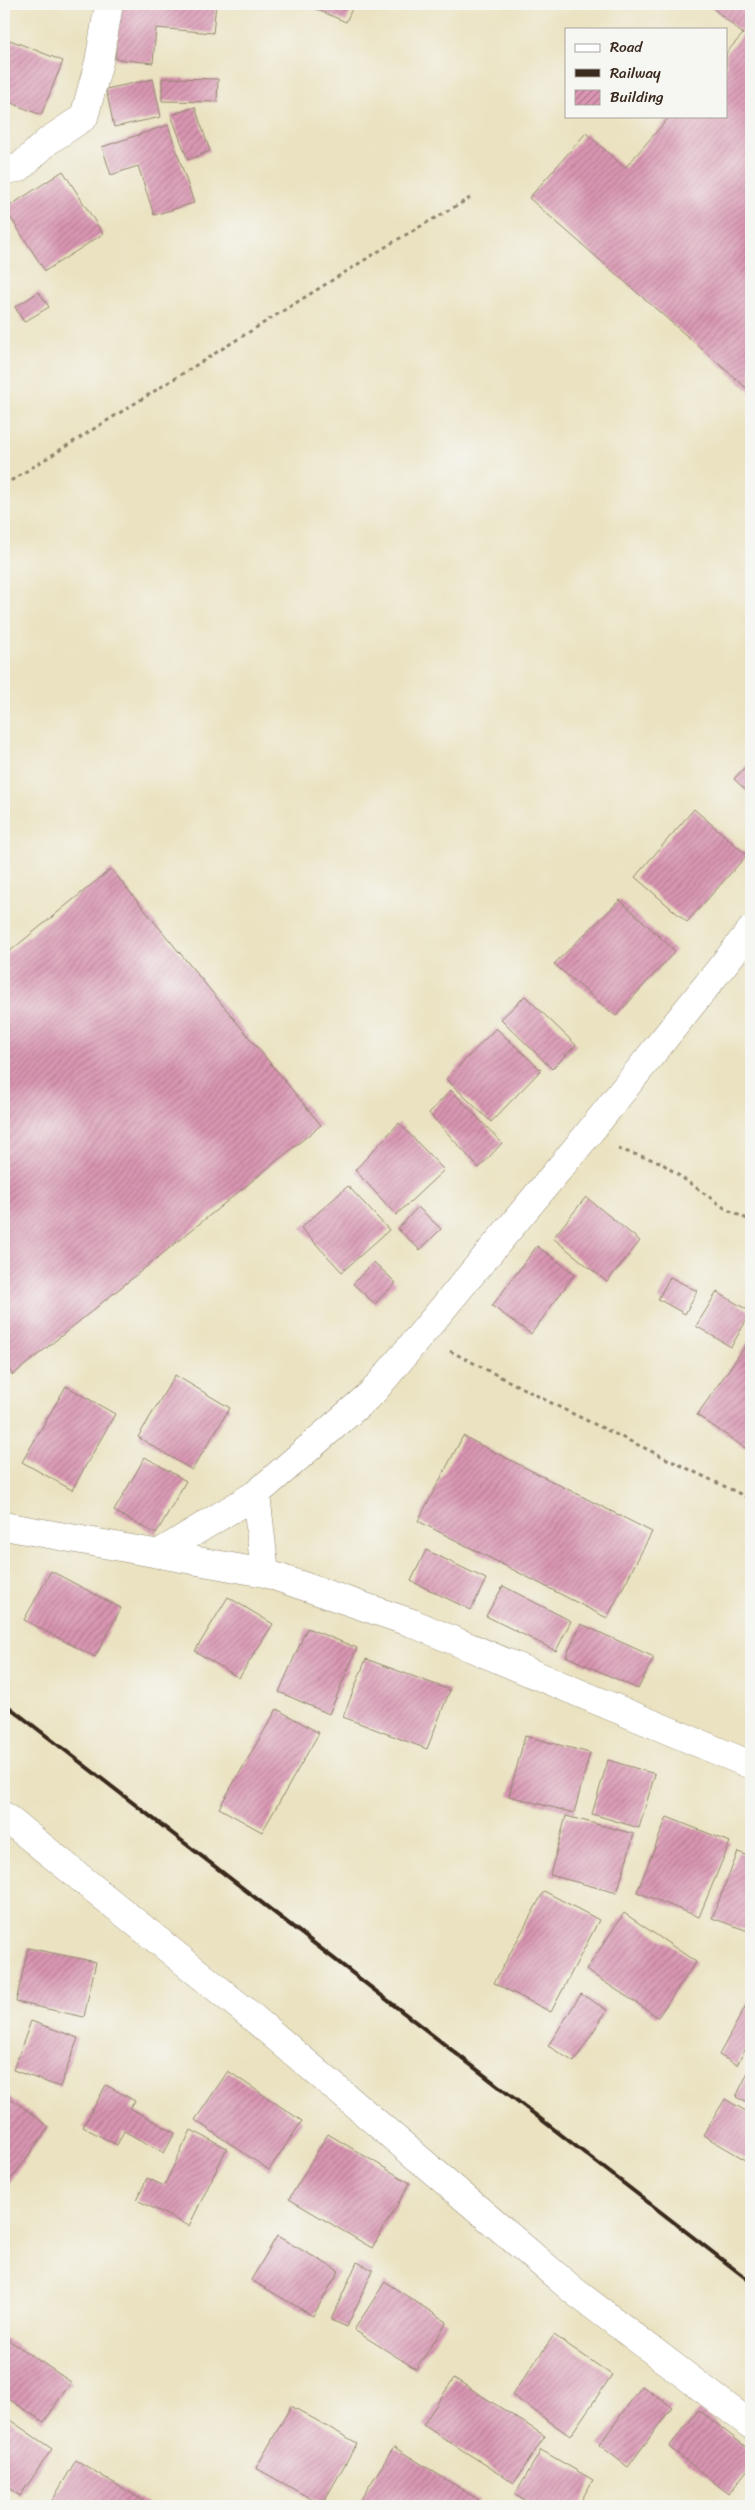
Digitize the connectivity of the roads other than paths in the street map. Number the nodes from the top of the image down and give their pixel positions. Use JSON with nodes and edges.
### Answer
{"nodes":[{"id":1,"x":109,"y":4,"type":"edge"},
{"id":2,"x":4,"y":170,"type":"edge"},
{"id":3,"x":751,"y":930,"type":"edge"},
{"id":4,"x":256,"y":1494,"type":"junction"},
{"id":5,"x":4,"y":1526,"type":"edge"},
{"id":6,"x":158,"y":1554,"type":"junction"},
{"id":7,"x":265,"y":1573,"type":"junction"},
{"id":8,"x":751,"y":1765,"type":"edge"},
{"id":9,"x":4,"y":1816,"type":"edge"},
{"id":10,"x":751,"y":2425,"type":"edge"}],
"edges":[{"from":1,"to":2,"type":"street"},
{"from":3,"to":4,"type":"street"},
{"from":4,"to":6,"type":"street"},
{"from":4,"to":7,"type":"street"},
{"from":5,"to":6,"type":"street"},
{"from":6,"to":7,"type":"street"},
{"from":7,"to":8,"type":"street"},
{"from":9,"to":10,"type":"street"}]}
